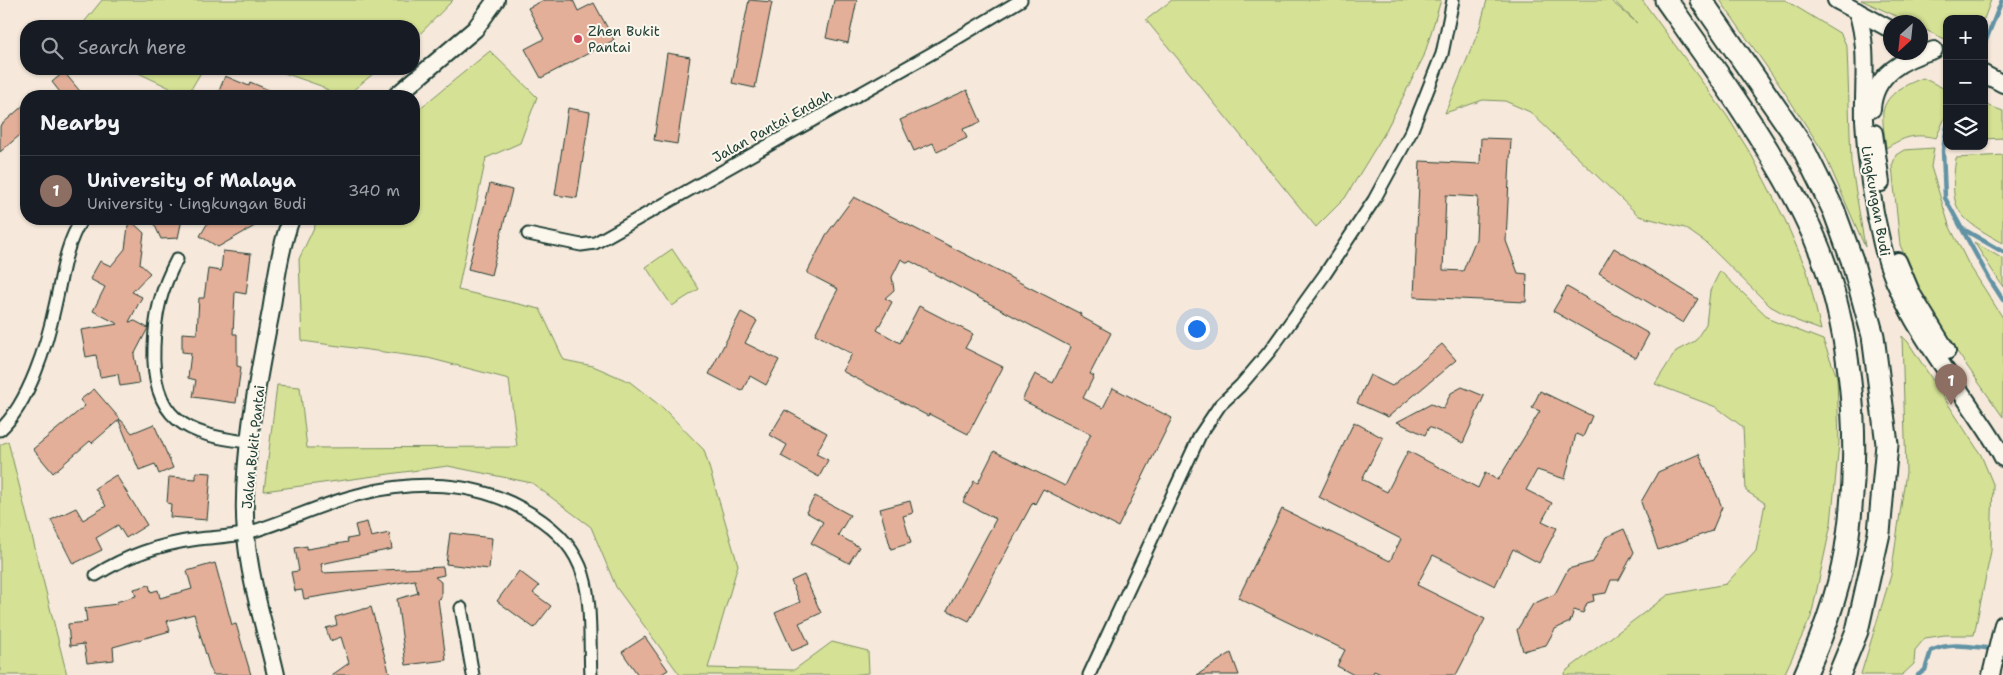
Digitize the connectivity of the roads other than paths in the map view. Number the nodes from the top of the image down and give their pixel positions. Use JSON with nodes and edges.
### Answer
{"nodes":[{"id":1,"x":496,"y":0,"type":"edge"},
{"id":2,"x":1021,"y":0,"type":"edge"},
{"id":3,"x":1452,"y":0,"type":"edge"},
{"id":4,"x":1666,"y":0,"type":"edge"},
{"id":5,"x":1701,"y":0,"type":"edge"},
{"id":6,"x":1836,"y":0,"type":"edge"},
{"id":7,"x":1857,"y":11,"type":"junction"},
{"id":8,"x":1883,"y":25,"type":"edge"},
{"id":9,"x":1934,"y":50,"type":"edge"},
{"id":10,"x":403,"y":90,"type":"edge"},
{"id":11,"x":78,"y":225,"type":"edge"},
{"id":12,"x":289,"y":225,"type":"edge"},
{"id":13,"x":528,"y":234,"type":"dead end"},
{"id":14,"x":177,"y":259,"type":"dead end"},
{"id":15,"x":0,"y":430,"type":"edge"},
{"id":16,"x":2003,"y":437,"type":"edge"},
{"id":17,"x":250,"y":442,"type":"junction"},
{"id":18,"x":2003,"y":458,"type":"edge"},
{"id":19,"x":246,"y":533,"type":"junction"},
{"id":20,"x":96,"y":575,"type":"dead end"},
{"id":21,"x":461,"y":608,"type":"dead end"},
{"id":22,"x":2001,"y":628,"type":"edge"},
{"id":23,"x":276,"y":675,"type":"edge"},
{"id":24,"x":474,"y":675,"type":"edge"},
{"id":25,"x":591,"y":675,"type":"edge"},
{"id":26,"x":1089,"y":675,"type":"edge"},
{"id":27,"x":1805,"y":675,"type":"edge"},
{"id":28,"x":1839,"y":675,"type":"edge"},
{"id":29,"x":1991,"y":675,"type":"edge"}],
"edges":[{"from":1,"to":10,"type":"street"},
{"from":2,"to":13,"type":"street","name":"Jalan Pantai Endah"},
{"from":3,"to":26,"type":"street"},
{"from":4,"to":27,"type":"highway"},
{"from":5,"to":28,"type":"highway"},
{"from":6,"to":7,"type":"street"},
{"from":7,"to":8,"type":"street"},
{"from":7,"to":18,"type":"street","name":"Lingkungan Budi"},
{"from":9,"to":16,"type":"street","name":"Lingkungan Budi"},
{"from":11,"to":15,"type":"street"},
{"from":12,"to":17,"type":"street","name":"Jalan Bukit Pantai"},
{"from":14,"to":17,"type":"street"},
{"from":17,"to":19,"type":"street","name":"Jalan Bukit Pantai"},
{"from":19,"to":20,"type":"street"},
{"from":19,"to":23,"type":"street","name":"Jalan Bukit Pantai"},
{"from":19,"to":25,"type":"street"},
{"from":21,"to":24,"type":"street"},
{"from":22,"to":29,"type":"street"}]}
